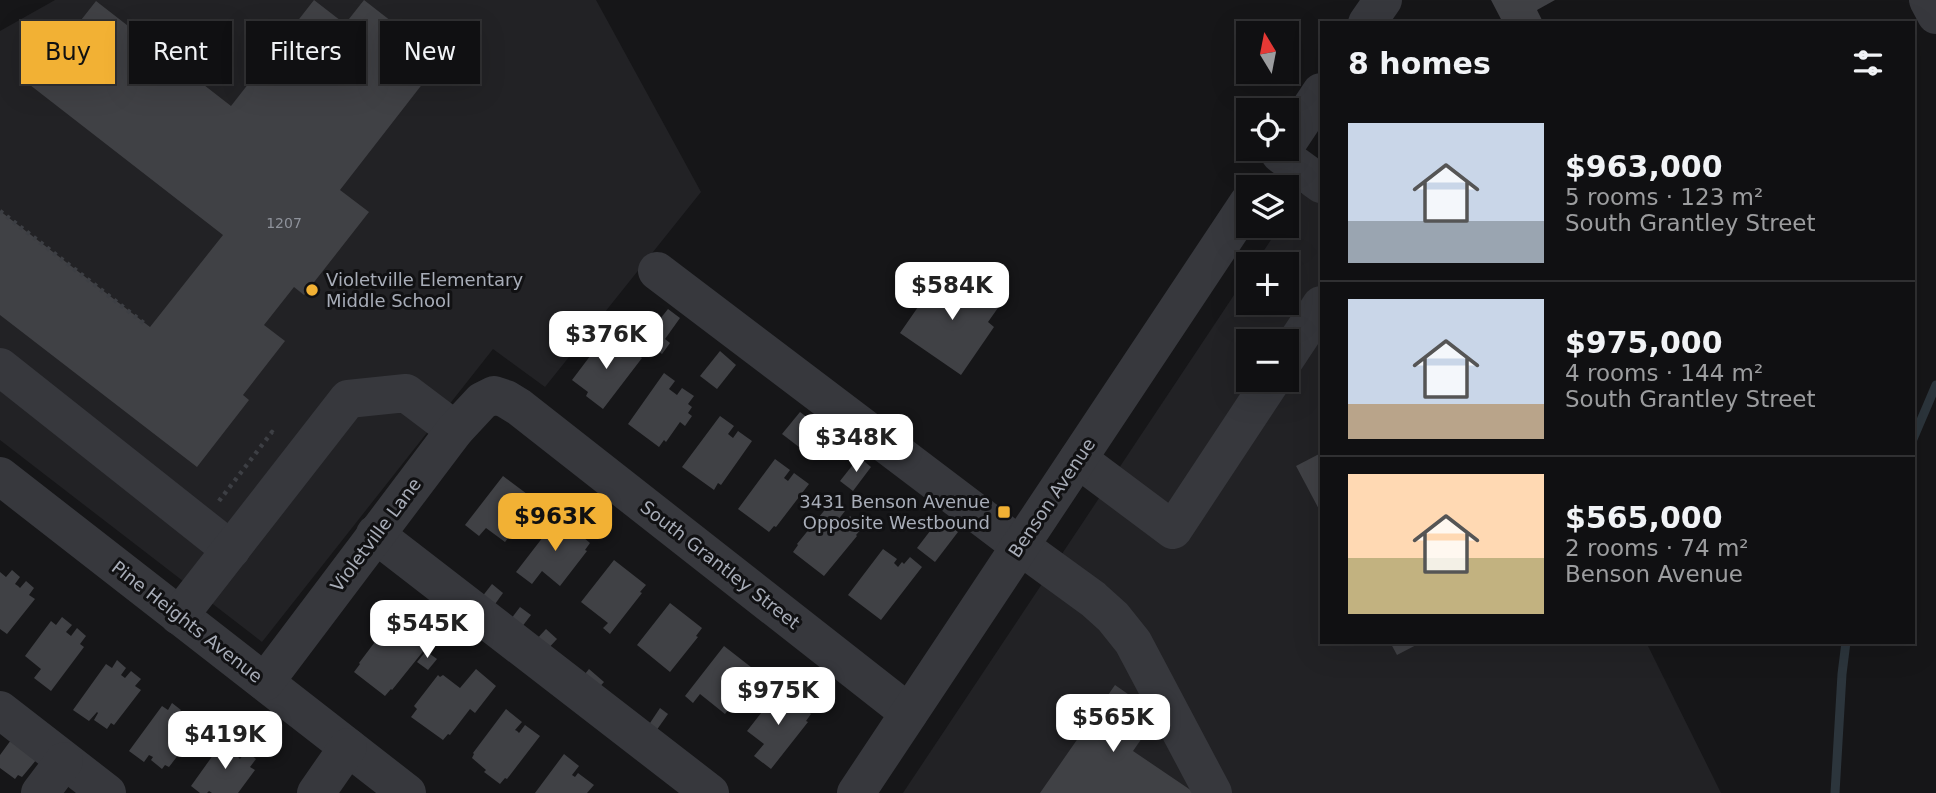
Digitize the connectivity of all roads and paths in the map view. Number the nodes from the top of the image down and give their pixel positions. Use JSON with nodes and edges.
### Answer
{"nodes":[{"id":1,"x":1382,"y":0,"type":"edge"},
{"id":2,"x":1928,"y":0,"type":"edge"},
{"id":3,"x":1936,"y":15,"type":"edge"},
{"id":4,"x":1368,"y":21,"type":"edge"},
{"id":5,"x":1320,"y":94,"type":"edge"},
{"id":6,"x":1299,"y":125,"type":"edge"},
{"id":7,"x":1296,"y":161,"type":"edge"},
{"id":8,"x":1320,"y":183,"type":"edge"},
{"id":9,"x":0,"y":211,"type":"edge"},
{"id":10,"x":1236,"y":221,"type":"edge"},
{"id":11,"x":657,"y":271,"type":"dead end"},
{"id":12,"x":1320,"y":307,"type":"edge"},
{"id":13,"x":145,"y":324,"type":"dead end"},
{"id":14,"x":1299,"y":338,"type":"edge"},
{"id":15,"x":0,"y":367,"type":"edge"},
{"id":16,"x":1264,"y":392,"type":"edge"},
{"id":17,"x":494,"y":395,"type":"joint"},
{"id":18,"x":455,"y":430,"type":"junction"},
{"id":19,"x":306,"y":455,"type":"junction"},
{"id":20,"x":1078,"y":459,"type":"junction"},
{"id":21,"x":0,"y":476,"type":"edge"},
{"id":22,"x":218,"y":501,"type":"dead end"},
{"id":23,"x":375,"y":534,"type":"junction"},
{"id":24,"x":1020,"y":546,"type":"junction"},
{"id":25,"x":231,"y":550,"type":"junction"},
{"id":26,"x":179,"y":616,"type":"junction"},
{"id":27,"x":265,"y":682,"type":"junction"},
{"id":28,"x":0,"y":710,"type":"edge"},
{"id":29,"x":909,"y":713,"type":"junction"},
{"id":30,"x":348,"y":747,"type":"junction"},
{"id":31,"x":64,"y":761,"type":"junction"},
{"id":32,"x":40,"y":793,"type":"edge"},
{"id":33,"x":107,"y":793,"type":"edge"},
{"id":34,"x":316,"y":793,"type":"edge"},
{"id":35,"x":407,"y":793,"type":"edge"},
{"id":36,"x":710,"y":793,"type":"edge"},
{"id":37,"x":856,"y":793,"type":"edge"},
{"id":38,"x":1213,"y":793,"type":"edge"}],
"edges":[{"from":1,"to":4,"type":"street"},
{"from":2,"to":3,"type":"street"},
{"from":5,"to":6,"type":"street"},
{"from":7,"to":8,"type":"street"},
{"from":9,"to":13,"type":"path"},
{"from":10,"to":20,"type":"street","name":"Benson Avenue"},
{"from":11,"to":24,"type":"street"},
{"from":12,"to":14,"type":"street"},
{"from":15,"to":25,"type":"street"},
{"from":16,"to":20,"type":"street"},
{"from":17,"to":18,"type":"street","name":"Violetville Lane"},
{"from":17,"to":29,"type":"street","name":"South Grantley Street"},
{"from":18,"to":19,"type":"street"},
{"from":18,"to":23,"type":"street","name":"Violetville Lane"},
{"from":19,"to":22,"type":"path"},
{"from":19,"to":25,"type":"street"},
{"from":20,"to":24,"type":"street","name":"Benson Avenue"},
{"from":21,"to":26,"type":"street","name":"Pine Heights Avenue"},
{"from":23,"to":27,"type":"street","name":"Violetville Lane"},
{"from":23,"to":36,"type":"street"},
{"from":24,"to":29,"type":"street","name":"Benson Avenue"},
{"from":24,"to":38,"type":"street"},
{"from":25,"to":26,"type":"street"},
{"from":26,"to":27,"type":"street","name":"Pine Heights Avenue"},
{"from":27,"to":30,"type":"street","name":"Pine Heights Avenue"},
{"from":28,"to":31,"type":"street"},
{"from":29,"to":37,"type":"street","name":"Benson Avenue"},
{"from":30,"to":34,"type":"street"},
{"from":30,"to":35,"type":"street","name":"Pine Heights Avenue"},
{"from":31,"to":32,"type":"street"},
{"from":31,"to":33,"type":"street"}]}
